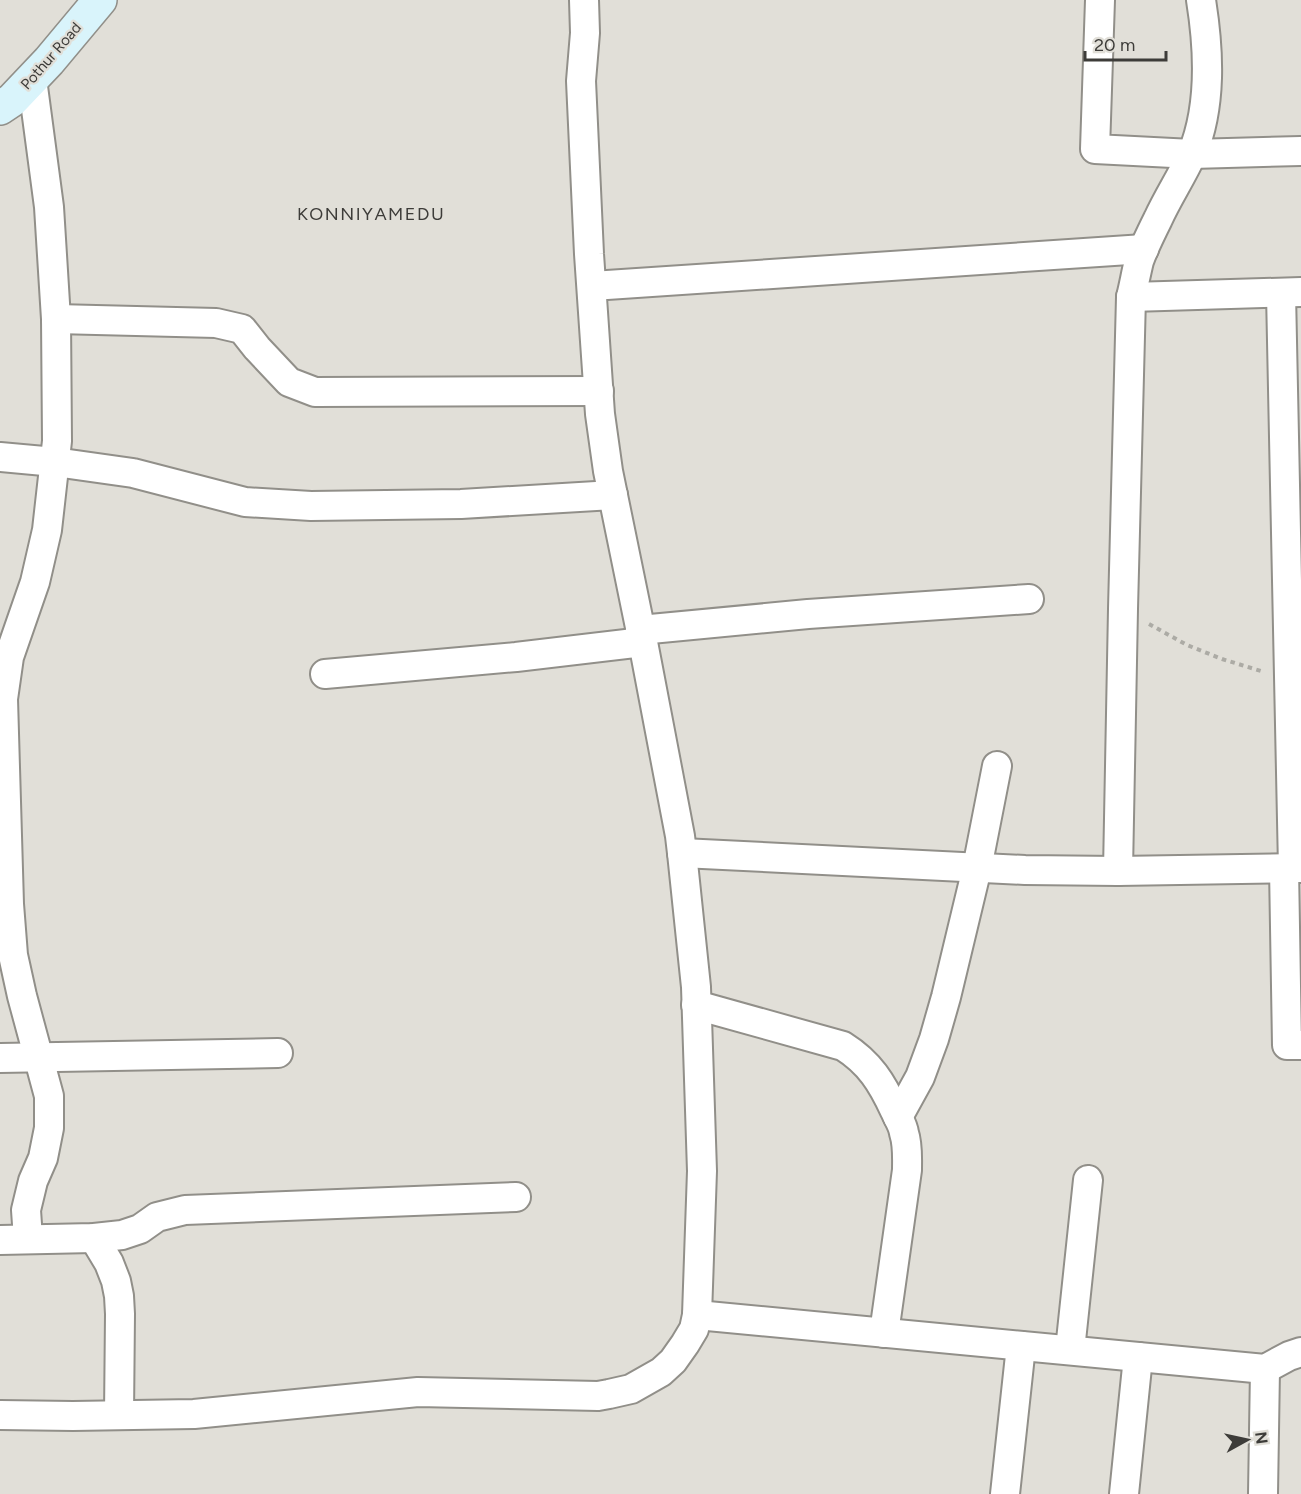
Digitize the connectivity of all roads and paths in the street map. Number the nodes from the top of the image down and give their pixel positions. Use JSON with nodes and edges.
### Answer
{"nodes":[{"id":1,"x":100,"y":0,"type":"edge"},
{"id":2,"x":584,"y":0,"type":"edge"},
{"id":3,"x":1100,"y":0,"type":"edge"},
{"id":4,"x":1202,"y":0,"type":"edge"},
{"id":5,"x":32,"y":79,"type":"junction"},
{"id":6,"x":0,"y":108,"type":"edge"},
{"id":7,"x":1301,"y":151,"type":"edge"},
{"id":8,"x":1191,"y":154,"type":"junction"},
{"id":9,"x":1144,"y":249,"type":"junction"},
{"id":10,"x":592,"y":286,"type":"junction"},
{"id":11,"x":1291,"y":292,"type":"edge"},
{"id":12,"x":1131,"y":297,"type":"junction"},
{"id":13,"x":57,"y":319,"type":"junction"},
{"id":14,"x":599,"y":391,"type":"junction"},
{"id":15,"x":0,"y":457,"type":"edge"},
{"id":16,"x":55,"y":462,"type":"junction"},
{"id":17,"x":613,"y":495,"type":"junction"},
{"id":18,"x":1029,"y":599,"type":"dead end"},
{"id":19,"x":1123,"y":609,"type":"junction"},
{"id":20,"x":641,"y":636,"type":"junction"},
{"id":21,"x":326,"y":674,"type":"dead end"},
{"id":22,"x":1289,"y":678,"type":"junction"},
{"id":23,"x":997,"y":766,"type":"dead end"},
{"id":24,"x":682,"y":853,"type":"junction"},
{"id":25,"x":976,"y":868,"type":"junction"},
{"id":26,"x":1293,"y":868,"type":"edge"},
{"id":27,"x":1118,"y":871,"type":"junction"},
{"id":28,"x":696,"y":1005,"type":"junction"},
{"id":29,"x":1301,"y":1045,"type":"edge"},
{"id":30,"x":278,"y":1053,"type":"dead end"},
{"id":31,"x":40,"y":1057,"type":"junction"},
{"id":32,"x":0,"y":1058,"type":"edge"},
{"id":33,"x":898,"y":1117,"type":"junction"},
{"id":34,"x":1088,"y":1180,"type":"dead end"},
{"id":35,"x":516,"y":1197,"type":"dead end"},
{"id":36,"x":94,"y":1238,"type":"junction"},
{"id":37,"x":14,"y":1240,"type":"edge"},
{"id":38,"x":698,"y":1315,"type":"junction"},
{"id":39,"x":884,"y":1333,"type":"junction"},
{"id":40,"x":1021,"y":1346,"type":"junction"},
{"id":41,"x":1070,"y":1350,"type":"junction"},
{"id":42,"x":1301,"y":1352,"type":"edge"},
{"id":43,"x":1138,"y":1357,"type":"junction"},
{"id":44,"x":1266,"y":1368,"type":"junction"},
{"id":45,"x":0,"y":1415,"type":"edge"},
{"id":46,"x":119,"y":1415,"type":"junction"},
{"id":47,"x":1005,"y":1494,"type":"edge"},
{"id":48,"x":1124,"y":1494,"type":"edge"},
{"id":49,"x":1263,"y":1494,"type":"edge"}],
"edges":[{"from":1,"to":5,"type":"street","name":"Pothur Road"},
{"from":2,"to":10,"type":"street"},
{"from":3,"to":8,"type":"street"},
{"from":4,"to":8,"type":"street"},
{"from":5,"to":6,"type":"street","name":"Pothur Road"},
{"from":5,"to":13,"type":"street"},
{"from":7,"to":8,"type":"street"},
{"from":8,"to":9,"type":"street"},
{"from":9,"to":10,"type":"street"},
{"from":9,"to":12,"type":"street"},
{"from":10,"to":14,"type":"street"},
{"from":11,"to":12,"type":"street"},
{"from":11,"to":22,"type":"street"},
{"from":12,"to":19,"type":"street"},
{"from":13,"to":14,"type":"street"},
{"from":13,"to":16,"type":"street"},
{"from":14,"to":17,"type":"street"},
{"from":15,"to":16,"type":"street"},
{"from":16,"to":17,"type":"street"},
{"from":16,"to":31,"type":"street"},
{"from":17,"to":20,"type":"street"},
{"from":18,"to":20,"type":"street"},
{"from":19,"to":22,"type":"path"},
{"from":19,"to":27,"type":"street"},
{"from":20,"to":21,"type":"street"},
{"from":20,"to":24,"type":"street"},
{"from":22,"to":26,"type":"street"},
{"from":23,"to":25,"type":"street"},
{"from":24,"to":25,"type":"street"},
{"from":24,"to":28,"type":"street"},
{"from":25,"to":27,"type":"street"},
{"from":25,"to":33,"type":"street"},
{"from":26,"to":27,"type":"street"},
{"from":26,"to":29,"type":"street"},
{"from":28,"to":33,"type":"street"},
{"from":28,"to":38,"type":"street"},
{"from":30,"to":31,"type":"street"},
{"from":31,"to":32,"type":"street"},
{"from":31,"to":37,"type":"street"},
{"from":33,"to":39,"type":"street"},
{"from":34,"to":41,"type":"street"},
{"from":35,"to":36,"type":"street"},
{"from":36,"to":37,"type":"street"},
{"from":36,"to":46,"type":"street"},
{"from":38,"to":39,"type":"street"},
{"from":38,"to":46,"type":"street"},
{"from":39,"to":40,"type":"street"},
{"from":40,"to":41,"type":"street"},
{"from":40,"to":47,"type":"street"},
{"from":41,"to":43,"type":"street"},
{"from":42,"to":44,"type":"street"},
{"from":43,"to":44,"type":"street"},
{"from":43,"to":48,"type":"street"},
{"from":44,"to":49,"type":"street"},
{"from":45,"to":46,"type":"street"}]}
